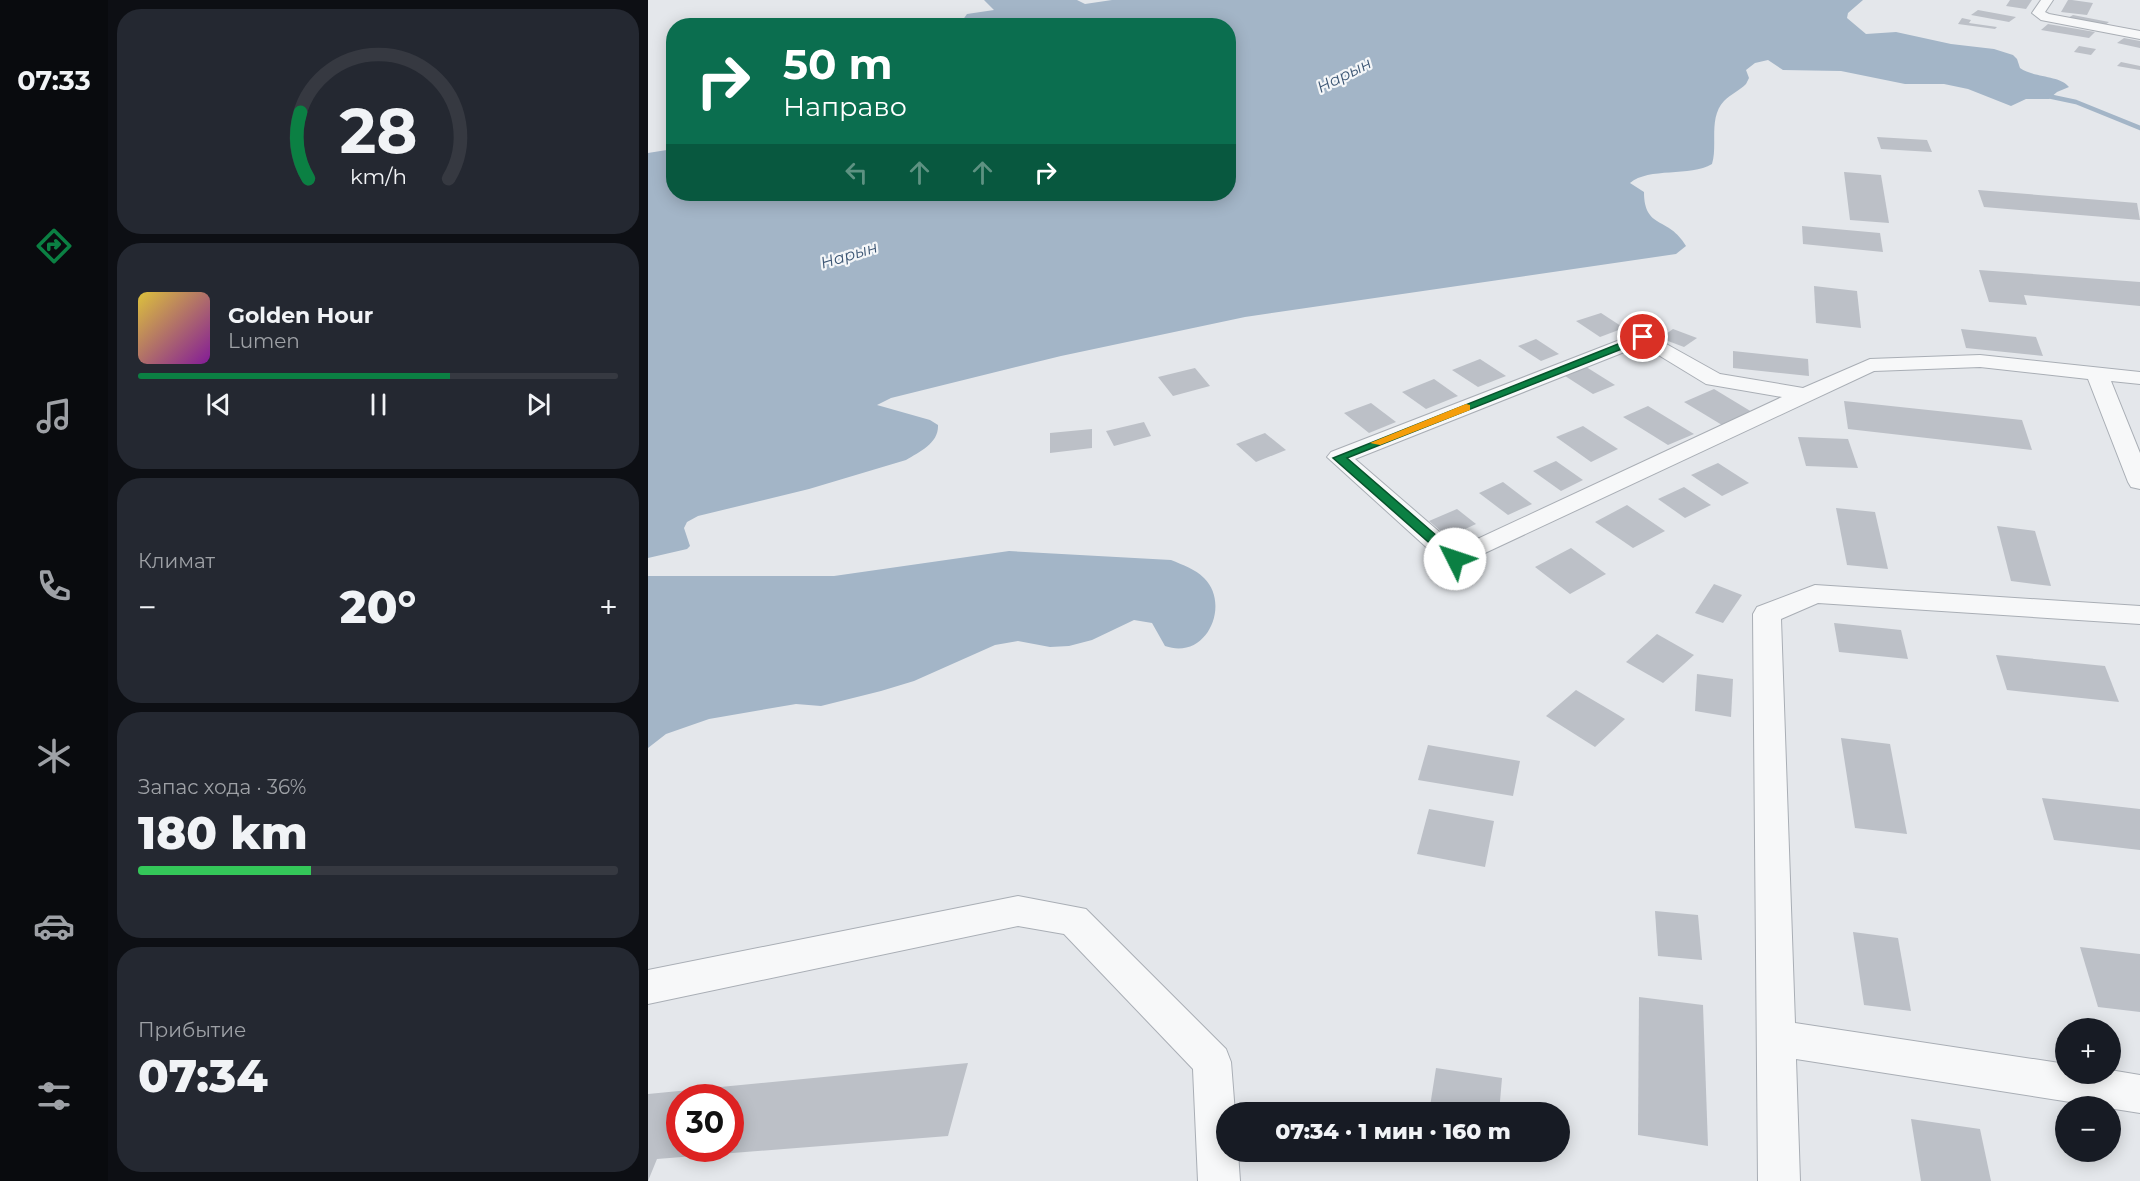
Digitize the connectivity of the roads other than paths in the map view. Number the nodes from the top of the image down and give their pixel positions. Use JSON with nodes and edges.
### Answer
{"nodes":[{"id":1,"x":2047,"y":0,"type":"edge"},
{"id":2,"x":2140,"y":35,"type":"edge"},
{"id":3,"x":2096,"y":372,"type":"junction"},
{"id":4,"x":2140,"y":378,"type":"edge"},
{"id":5,"x":1806,"y":395,"type":"junction"},
{"id":6,"x":2140,"y":482,"type":"edge"},
{"id":7,"x":2140,"y":615,"type":"edge"},
{"id":8,"x":648,"y":987,"type":"edge"},
{"id":9,"x":1776,"y":1038,"type":"junction"},
{"id":10,"x":2140,"y":1094,"type":"edge"},
{"id":11,"x":1220,"y":1181,"type":"edge"},
{"id":12,"x":1779,"y":1181,"type":"edge"}],
"edges":[{"from":1,"to":2,"type":"street"},
{"from":3,"to":4,"type":"street"},
{"from":3,"to":5,"type":"street"},
{"from":3,"to":6,"type":"street"},
{"from":5,"to":5,"type":"street"},
{"from":7,"to":9,"type":"street"},
{"from":8,"to":11,"type":"street"},
{"from":9,"to":10,"type":"street"},
{"from":9,"to":12,"type":"street"}]}
